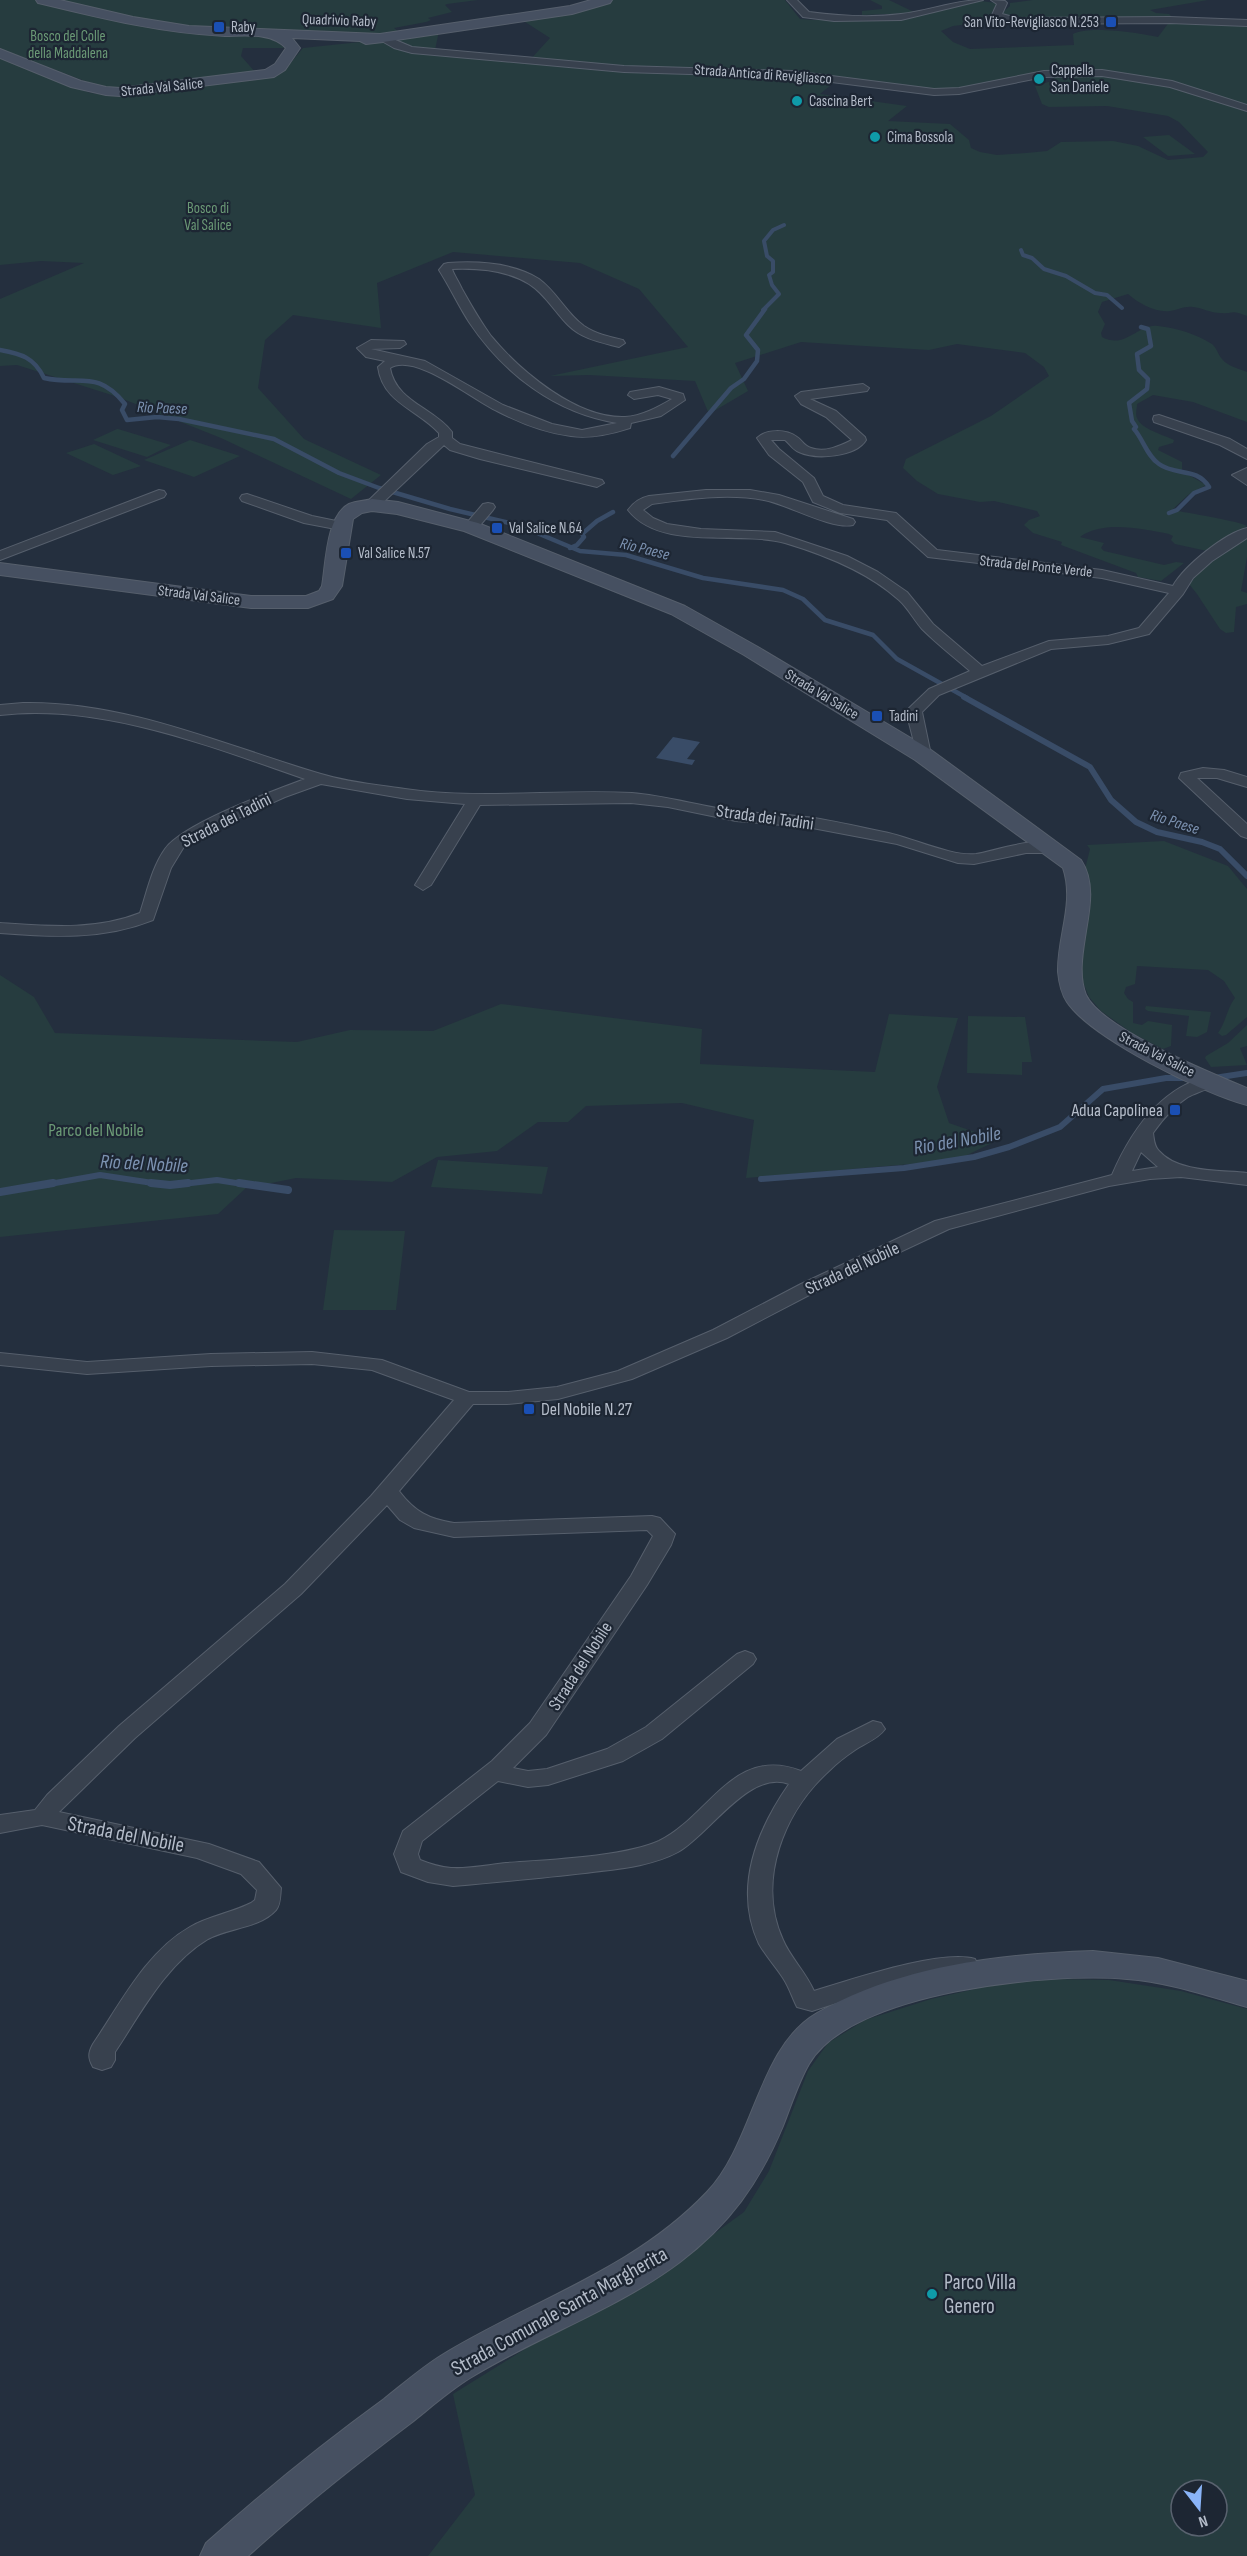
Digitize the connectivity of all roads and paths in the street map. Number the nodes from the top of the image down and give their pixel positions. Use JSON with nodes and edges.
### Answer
{"nodes":[{"id":1,"x":43,"y":0,"type":"edge"},
{"id":2,"x":605,"y":0,"type":"edge"},
{"id":3,"x":792,"y":0,"type":"edge"},
{"id":4,"x":978,"y":0,"type":"edge"},
{"id":5,"x":996,"y":0,"type":"edge"},
{"id":6,"x":1247,"y":23,"type":"edge"},
{"id":7,"x":274,"y":34,"type":"junction"},
{"id":8,"x":383,"y":38,"type":"junction"},
{"id":9,"x":293,"y":46,"type":"junction"},
{"id":10,"x":0,"y":53,"type":"edge"},
{"id":11,"x":1247,"y":108,"type":"edge"},
{"id":12,"x":620,"y":343,"type":"dead end"},
{"id":13,"x":400,"y":344,"type":"dead end"},
{"id":14,"x":400,"y":360,"type":"junction"},
{"id":15,"x":862,"y":388,"type":"dead end"},
{"id":16,"x":634,"y":395,"type":"dead end"},
{"id":17,"x":1159,"y":418,"type":"dead end"},
{"id":18,"x":625,"y":421,"type":"junction"},
{"id":19,"x":445,"y":439,"type":"junction"},
{"id":20,"x":1247,"y":455,"type":"edge"},
{"id":21,"x":1247,"y":472,"type":"edge"},
{"id":22,"x":1247,"y":481,"type":"edge"},
{"id":23,"x":597,"y":483,"type":"dead end"},
{"id":24,"x":159,"y":494,"type":"dead end"},
{"id":25,"x":383,"y":495,"type":"junction"},
{"id":26,"x":247,"y":498,"type":"dead end"},
{"id":27,"x":341,"y":526,"type":"junction"},
{"id":28,"x":902,"y":526,"type":"junction"},
{"id":29,"x":1247,"y":532,"type":"edge"},
{"id":30,"x":0,"y":556,"type":"edge"},
{"id":31,"x":0,"y":569,"type":"edge"},
{"id":32,"x":1178,"y":591,"type":"junction"},
{"id":33,"x":980,"y":672,"type":"junction"},
{"id":34,"x":0,"y":710,"type":"edge"},
{"id":35,"x":923,"y":755,"type":"junction"},
{"id":36,"x":320,"y":779,"type":"junction"},
{"id":37,"x":1247,"y":782,"type":"edge"},
{"id":38,"x":475,"y":800,"type":"junction"},
{"id":39,"x":1247,"y":833,"type":"edge"},
{"id":40,"x":1050,"y":848,"type":"junction"},
{"id":41,"x":423,"y":885,"type":"dead end"},
{"id":42,"x":0,"y":928,"type":"edge"},
{"id":43,"x":1204,"y":1078,"type":"junction"},
{"id":44,"x":1247,"y":1097,"type":"edge"},
{"id":45,"x":1144,"y":1133,"type":"junction"},
{"id":46,"x":1181,"y":1171,"type":"junction"},
{"id":47,"x":1119,"y":1179,"type":"junction"},
{"id":48,"x":1247,"y":1179,"type":"edge"},
{"id":49,"x":0,"y":1359,"type":"edge"},
{"id":50,"x":466,"y":1398,"type":"junction"},
{"id":51,"x":387,"y":1490,"type":"junction"},
{"id":52,"x":745,"y":1659,"type":"dead end"},
{"id":53,"x":873,"y":1729,"type":"dead end"},
{"id":54,"x":500,"y":1767,"type":"junction"},
{"id":55,"x":804,"y":1780,"type":"junction"},
{"id":56,"x":42,"y":1817,"type":"junction"},
{"id":57,"x":0,"y":1824,"type":"edge"},
{"id":58,"x":1011,"y":1970,"type":"junction"},
{"id":59,"x":1247,"y":1994,"type":"edge"},
{"id":60,"x":102,"y":2060,"type":"dead end"},
{"id":61,"x":220,"y":2556,"type":"edge"}],
"edges":[{"from":1,"to":7,"type":"street","name":"Quadrivio Raby"},
{"from":2,"to":8,"type":"street"},
{"from":3,"to":4,"type":"street"},
{"from":5,"to":6,"type":"street"},
{"from":7,"to":8,"type":"street","name":"Quadrivio Raby"},
{"from":7,"to":9,"type":"street"},
{"from":8,"to":9,"type":"street","name":"Quadrivio Raby"},
{"from":8,"to":11,"type":"street","name":"Strada Antica di Revigliasco"},
{"from":9,"to":10,"type":"street","name":"Strada Val Salice"},
{"from":12,"to":18,"type":"street"},
{"from":13,"to":14,"type":"street"},
{"from":14,"to":18,"type":"street"},
{"from":14,"to":19,"type":"street"},
{"from":15,"to":28,"type":"street","name":"Strada del Ponte Verde"},
{"from":16,"to":18,"type":"street"},
{"from":17,"to":20,"type":"street"},
{"from":19,"to":23,"type":"street"},
{"from":19,"to":25,"type":"street"},
{"from":21,"to":22,"type":"street"},
{"from":24,"to":30,"type":"street"},
{"from":25,"to":27,"type":"street","name":"Strada Val Salice"},
{"from":25,"to":35,"type":"street","name":"Strada Val Salice"},
{"from":26,"to":27,"type":"street"},
{"from":27,"to":31,"type":"street","name":"Strada Val Salice"},
{"from":28,"to":32,"type":"street","name":"Strada del Ponte Verde"},
{"from":28,"to":33,"type":"street"},
{"from":29,"to":32,"type":"street"},
{"from":32,"to":33,"type":"street"},
{"from":33,"to":35,"type":"street"},
{"from":34,"to":36,"type":"street","name":"Strada dei Tadini"},
{"from":35,"to":40,"type":"street","name":"Strada Val Salice"},
{"from":36,"to":38,"type":"street","name":"Strada dei Tadini"},
{"from":36,"to":42,"type":"street","name":"Strada dei Tadini"},
{"from":37,"to":39,"type":"street"},
{"from":38,"to":40,"type":"street","name":"Strada dei Tadini"},
{"from":38,"to":41,"type":"street"},
{"from":40,"to":43,"type":"street","name":"Strada Val Salice"},
{"from":43,"to":44,"type":"street","name":"Strada Val Salice"},
{"from":43,"to":45,"type":"street"},
{"from":45,"to":46,"type":"street"},
{"from":45,"to":47,"type":"street"},
{"from":46,"to":47,"type":"street","name":"Strada del Nobile"},
{"from":46,"to":48,"type":"street","name":"Strada del Nobile"},
{"from":47,"to":50,"type":"street","name":"Strada del Nobile"},
{"from":49,"to":50,"type":"street","name":"Strada del Nobile"},
{"from":50,"to":51,"type":"street","name":"Strada del Nobile"},
{"from":51,"to":54,"type":"street","name":"Strada del Nobile"},
{"from":51,"to":56,"type":"street","name":"Strada del Nobile"},
{"from":52,"to":54,"type":"street"},
{"from":53,"to":55,"type":"street","name":"Strada Comunale Santa Margherita"},
{"from":54,"to":55,"type":"street","name":"Strada del Nobile"},
{"from":55,"to":58,"type":"street","name":"Strada Comunale Santa Margherita"},
{"from":56,"to":57,"type":"street","name":"Strada del Nobile"},
{"from":56,"to":60,"type":"street","name":"Strada del Nobile"},
{"from":58,"to":59,"type":"street","name":"Strada Comunale Santa Margherita"},
{"from":58,"to":61,"type":"street","name":"Strada Comunale Santa Margherita"}]}
